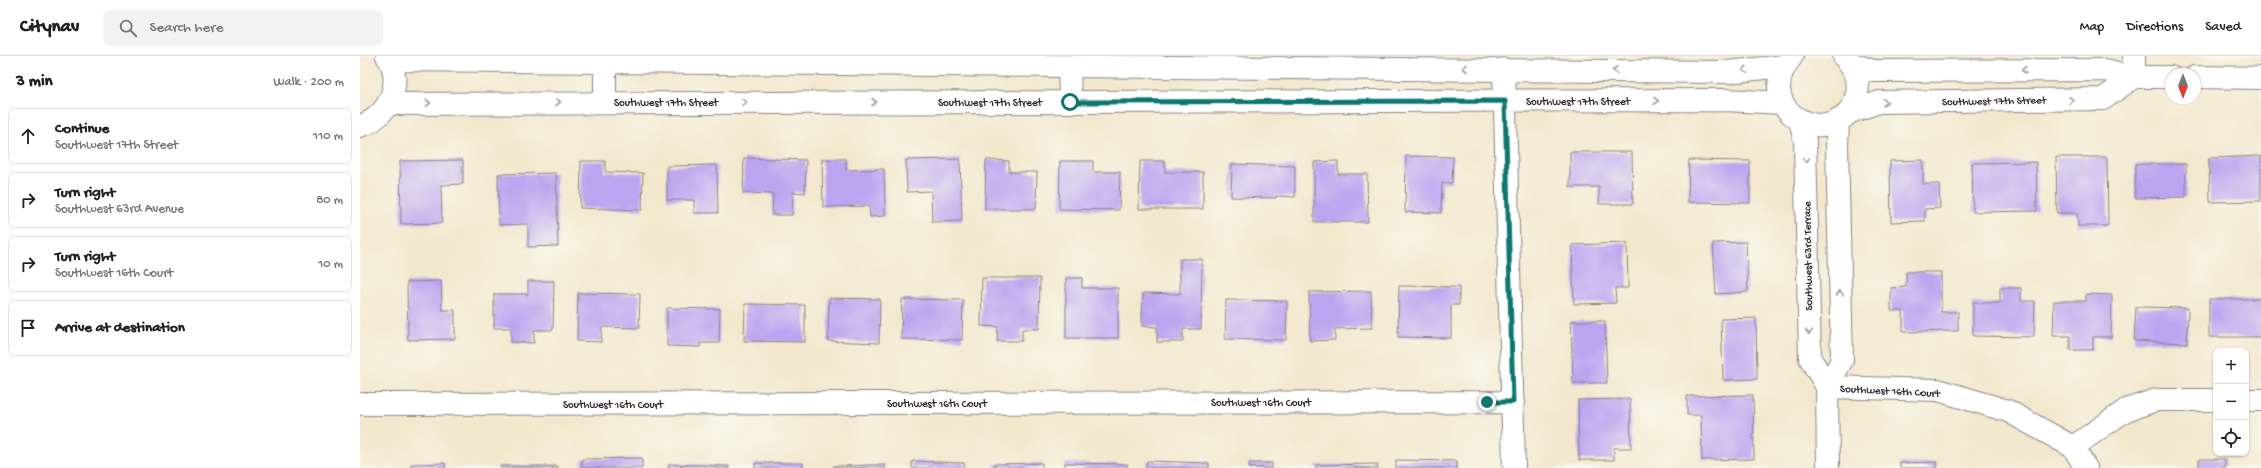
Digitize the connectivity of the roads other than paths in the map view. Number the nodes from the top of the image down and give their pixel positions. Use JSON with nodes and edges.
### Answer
{"nodes":[{"id":1,"x":389,"y":58,"type":"edge"},
{"id":2,"x":605,"y":59,"type":"edge"},
{"id":3,"x":1847,"y":60,"type":"edge"},
{"id":4,"x":1002,"y":61,"type":"edge"},
{"id":5,"x":1788,"y":61,"type":"edge"},
{"id":6,"x":1069,"y":66,"type":"junction"},
{"id":7,"x":2134,"y":66,"type":"edge"},
{"id":8,"x":1504,"y":69,"type":"junction"},
{"id":9,"x":2165,"y":75,"type":"edge"},
{"id":10,"x":2201,"y":77,"type":"edge"},
{"id":11,"x":2261,"y":78,"type":"edge"},
{"id":12,"x":1505,"y":101,"type":"junction"},
{"id":13,"x":605,"y":102,"type":"junction"},
{"id":14,"x":1070,"y":102,"type":"junction"},
{"id":15,"x":1783,"y":103,"type":"junction"},
{"id":16,"x":389,"y":104,"type":"junction"},
{"id":17,"x":1843,"y":117,"type":"junction"},
{"id":18,"x":1800,"y":121,"type":"junction"},
{"id":19,"x":360,"y":126,"type":"edge"},
{"id":20,"x":1827,"y":387,"type":"junction"},
{"id":21,"x":2213,"y":400,"type":"edge"},
{"id":22,"x":2249,"y":400,"type":"edge"},
{"id":23,"x":2261,"y":400,"type":"edge"},
{"id":24,"x":1513,"y":402,"type":"junction"},
{"id":25,"x":360,"y":404,"type":"edge"},
{"id":26,"x":2073,"y":447,"type":"junction"},
{"id":27,"x":1514,"y":468,"type":"edge"},
{"id":28,"x":1828,"y":468,"type":"edge"},
{"id":29,"x":2086,"y":468,"type":"edge"}],
"edges":[{"from":1,"to":2,"type":"street"},
{"from":1,"to":16,"type":"street"},
{"from":2,"to":4,"type":"street"},
{"from":2,"to":13,"type":"street"},
{"from":7,"to":3,"type":"street","one_way":true},
{"from":3,"to":17,"type":"street"},
{"from":4,"to":6,"type":"street"},
{"from":5,"to":8,"type":"street","one_way":true},
{"from":5,"to":15,"type":"street"},
{"from":8,"to":6,"type":"street","one_way":true},
{"from":6,"to":14,"type":"street"},
{"from":7,"to":9,"type":"street"},
{"from":17,"to":7,"type":"street","name":"Southwest 17th Street","one_way":true},
{"from":8,"to":12,"type":"street"},
{"from":10,"to":11,"type":"street"},
{"from":12,"to":14,"type":"street","name":"Southwest 17th Street"},
{"from":12,"to":15,"type":"street","name":"Southwest 17th Street","one_way":true},
{"from":12,"to":24,"type":"street"},
{"from":13,"to":14,"type":"street","name":"Southwest 17th Street","one_way":true},
{"from":16,"to":13,"type":"street","name":"Southwest 17th Street","one_way":true},
{"from":15,"to":18,"type":"street"},
{"from":16,"to":19,"type":"street"},
{"from":17,"to":18,"type":"street","name":"Southwest 17th Street"},
{"from":20,"to":17,"type":"street","name":"Southwest 63rd Terrace","one_way":true},
{"from":18,"to":20,"type":"street","name":"Southwest 63rd Terrace","one_way":true},
{"from":20,"to":26,"type":"street","name":"Southwest 16th Court"},
{"from":20,"to":28,"type":"street","name":"Southwest 63rd Terrace"},
{"from":21,"to":26,"type":"street"},
{"from":22,"to":23,"type":"street"},
{"from":24,"to":25,"type":"street","name":"Southwest 16th Court"},
{"from":24,"to":27,"type":"street"},
{"from":26,"to":29,"type":"street"}]}
